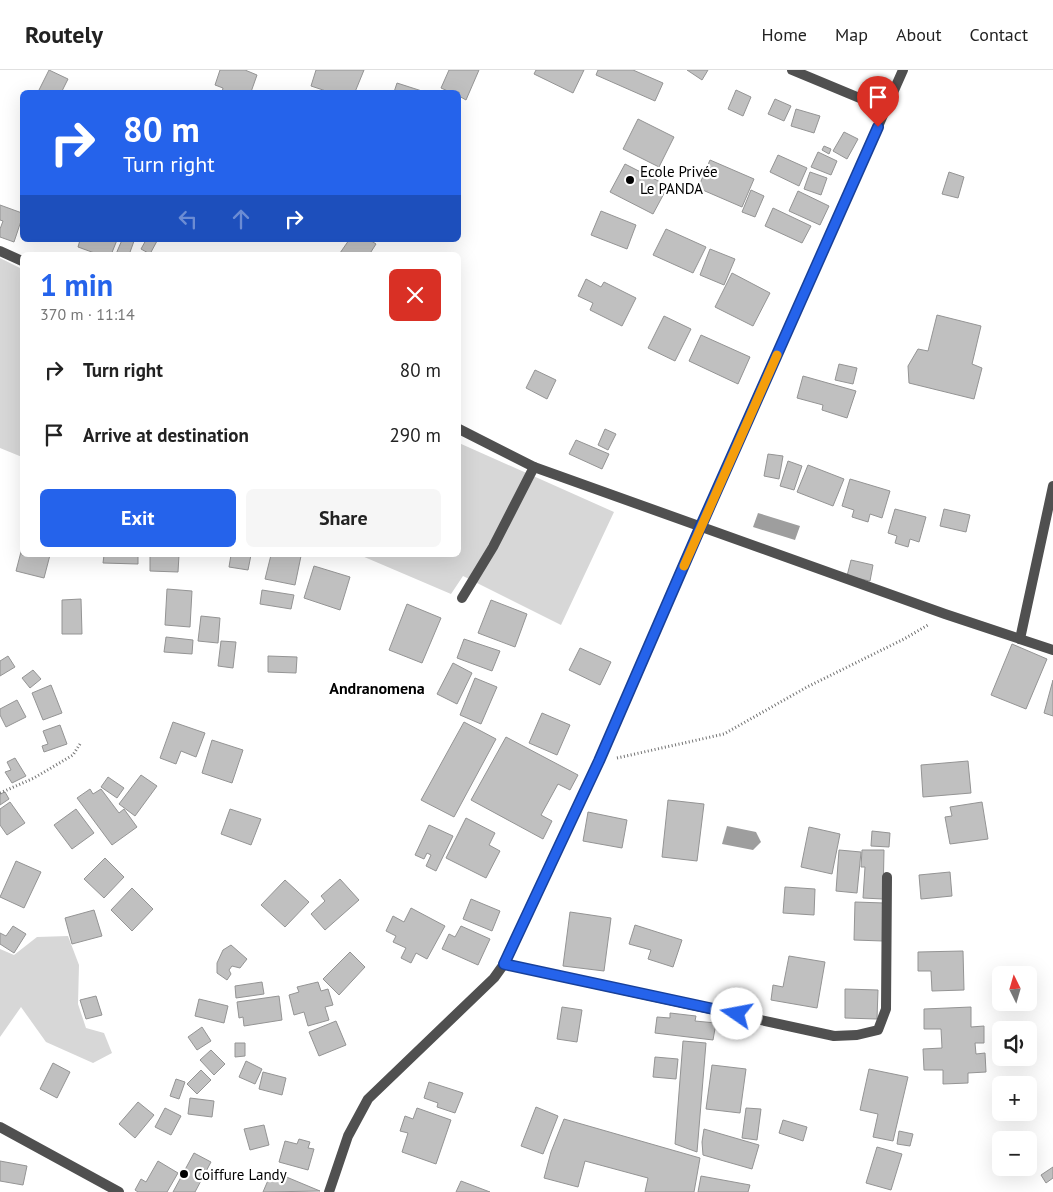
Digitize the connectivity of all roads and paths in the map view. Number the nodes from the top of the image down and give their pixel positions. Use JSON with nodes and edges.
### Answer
{"nodes":[{"id":1,"x":792,"y":70,"type":"edge"},
{"id":2,"x":903,"y":70,"type":"edge"},
{"id":3,"x":886,"y":108,"type":"junction"},
{"id":4,"x":0,"y":251,"type":"edge"},
{"id":5,"x":20,"y":260,"type":"edge"},
{"id":6,"x":461,"y":430,"type":"edge"},
{"id":7,"x":534,"y":467,"type":"junction"},
{"id":8,"x":1053,"y":486,"type":"edge"},
{"id":9,"x":700,"y":528,"type":"junction"},
{"id":10,"x":462,"y":598,"type":"dead end"},
{"id":11,"x":944,"y":614,"type":"junction"},
{"id":12,"x":1020,"y":639,"type":"junction"},
{"id":13,"x":1053,"y":650,"type":"edge"},
{"id":14,"x":80,"y":744,"type":"dead end"},
{"id":15,"x":599,"y":761,"type":"junction"},
{"id":16,"x":0,"y":793,"type":"edge"},
{"id":17,"x":887,"y":877,"type":"dead end"},
{"id":18,"x":504,"y":964,"type":"junction"},
{"id":19,"x":0,"y":1127,"type":"edge"},
{"id":20,"x":119,"y":1192,"type":"edge"},
{"id":21,"x":329,"y":1192,"type":"edge"}],
"edges":[{"from":1,"to":3,"type":"street"},
{"from":2,"to":3,"type":"street"},
{"from":3,"to":9,"type":"street"},
{"from":4,"to":5,"type":"street"},
{"from":6,"to":7,"type":"street"},
{"from":7,"to":9,"type":"street"},
{"from":7,"to":10,"type":"street"},
{"from":8,"to":12,"type":"street"},
{"from":9,"to":11,"type":"street"},
{"from":9,"to":15,"type":"street"},
{"from":11,"to":12,"type":"street"},
{"from":11,"to":15,"type":"path"},
{"from":12,"to":13,"type":"street"},
{"from":14,"to":16,"type":"path"},
{"from":15,"to":18,"type":"street"},
{"from":17,"to":18,"type":"street"},
{"from":18,"to":21,"type":"street"},
{"from":19,"to":20,"type":"street"}]}
